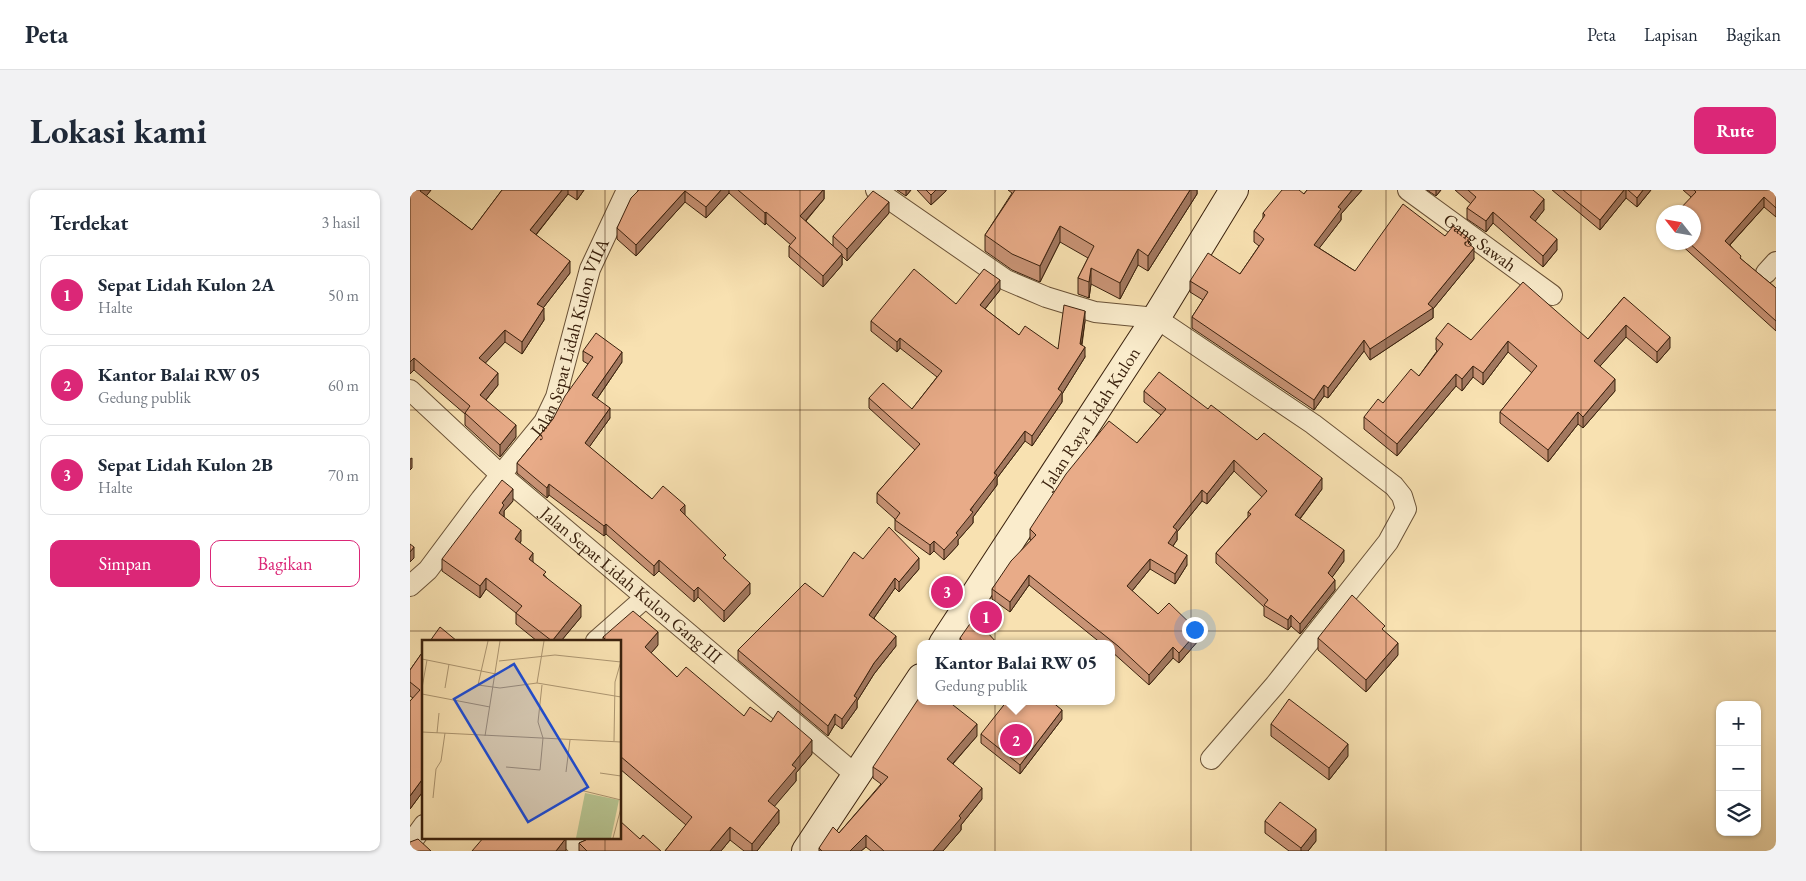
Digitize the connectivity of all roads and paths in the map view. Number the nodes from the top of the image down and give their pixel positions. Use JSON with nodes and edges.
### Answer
{"nodes":[{"id":1,"x":627,"y":190,"type":"edge"},
{"id":2,"x":876,"y":190,"type":"edge"},
{"id":3,"x":1234,"y":190,"type":"edge"},
{"id":4,"x":1408,"y":190,"type":"edge"},
{"id":5,"x":1552,"y":295,"type":"dead end"},
{"id":6,"x":1156,"y":318,"type":"junction"},
{"id":7,"x":410,"y":390,"type":"edge"},
{"id":8,"x":500,"y":474,"type":"junction"},
{"id":9,"x":410,"y":586,"type":"edge"},
{"id":10,"x":645,"y":598,"type":"junction"},
{"id":11,"x":597,"y":640,"type":"edge"},
{"id":12,"x":946,"y":640,"type":"edge"},
{"id":13,"x":917,"y":684,"type":"edge"},
{"id":14,"x":1211,"y":759,"type":"dead end"},
{"id":15,"x":857,"y":776,"type":"junction"},
{"id":16,"x":422,"y":828,"type":"edge"},
{"id":17,"x":410,"y":844,"type":"edge"},
{"id":18,"x":806,"y":851,"type":"edge"}],
"edges":[{"from":1,"to":8,"type":"street","name":"Jalan Sepat Lidah Kulon VIIA"},
{"from":2,"to":6,"type":"street"},
{"from":3,"to":6,"type":"main road","name":"Jalan Raya Lidah Kulon"},
{"from":4,"to":5,"type":"street","name":"Gang Sawah"},
{"from":6,"to":12,"type":"main road","name":"Jalan Raya Lidah Kulon"},
{"from":6,"to":14,"type":"street"},
{"from":7,"to":8,"type":"street","name":"Jalan Sepat Lidah Kulon Gang III"},
{"from":8,"to":9,"type":"street","name":"Jalan Sepat Lidah Kulon VIIA"},
{"from":8,"to":10,"type":"street","name":"Jalan Sepat Lidah Kulon Gang III"},
{"from":10,"to":11,"type":"street"},
{"from":10,"to":15,"type":"street","name":"Jalan Sepat Lidah Kulon Gang III"},
{"from":13,"to":15,"type":"main road"},
{"from":15,"to":18,"type":"main road"},
{"from":16,"to":17,"type":"street"}]}
